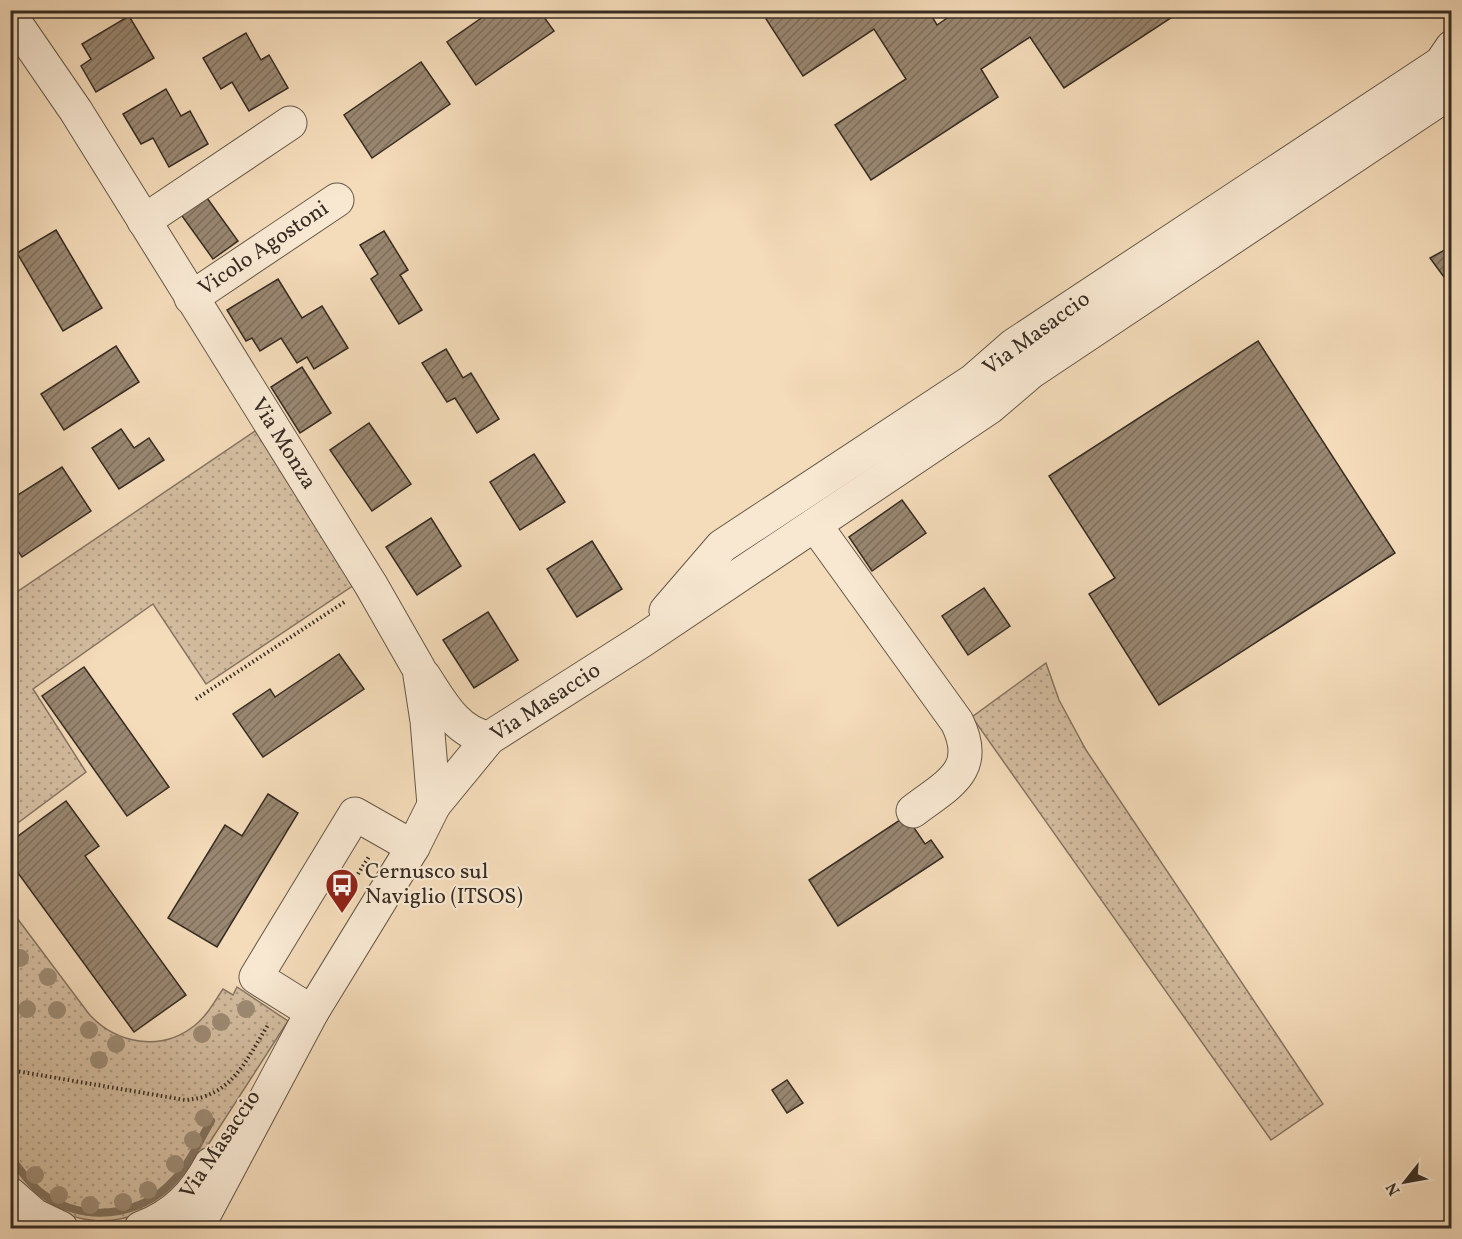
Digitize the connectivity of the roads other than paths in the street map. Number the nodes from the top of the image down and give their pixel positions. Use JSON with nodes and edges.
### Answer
{"nodes":[{"id":1,"x":10,"y":15,"type":"edge"},
{"id":2,"x":1452,"y":47,"type":"edge"},
{"id":3,"x":1452,"y":91,"type":"edge"},
{"id":4,"x":290,"y":123,"type":"dead end"},
{"id":5,"x":337,"y":200,"type":"dead end"},
{"id":6,"x":144,"y":220,"type":"junction"},
{"id":7,"x":190,"y":298,"type":"junction"},
{"id":8,"x":815,"y":525,"type":"junction"},
{"id":9,"x":640,"y":642,"type":"junction"},
{"id":10,"x":419,"y":669,"type":"junction"},
{"id":11,"x":489,"y":738,"type":"junction"},
{"id":12,"x":435,"y":805,"type":"junction"},
{"id":13,"x":913,"y":811,"type":"dead end"},
{"id":14,"x":413,"y":847,"type":"junction"},
{"id":15,"x":312,"y":1012,"type":"junction"},
{"id":16,"x":291,"y":1050,"type":"junction"},
{"id":17,"x":10,"y":1194,"type":"edge"},
{"id":18,"x":61,"y":1228,"type":"edge"},
{"id":19,"x":141,"y":1228,"type":"edge"},
{"id":20,"x":197,"y":1228,"type":"edge"}],
"edges":[{"from":1,"to":6,"type":"street","name":"Via Monza"},
{"from":2,"to":9,"type":"street","name":"Via Masaccio"},
{"from":3,"to":8,"type":"street","name":"Via Masaccio"},
{"from":4,"to":6,"type":"street"},
{"from":5,"to":7,"type":"street","name":"Vicolo Agostoni"},
{"from":6,"to":7,"type":"street","name":"Via Monza"},
{"from":7,"to":10,"type":"street","name":"Via Monza"},
{"from":8,"to":9,"type":"street","name":"Via Masaccio"},
{"from":8,"to":13,"type":"street"},
{"from":9,"to":11,"type":"street","name":"Via Masaccio"},
{"from":10,"to":11,"type":"street","name":"Via Monza"},
{"from":10,"to":12,"type":"street","name":"Via Monza"},
{"from":11,"to":12,"type":"street","name":"Via Masaccio"},
{"from":12,"to":14,"type":"street","name":"Via Masaccio"},
{"from":14,"to":15,"type":"street","name":"Via Masaccio"},
{"from":14,"to":15,"type":"street"},
{"from":15,"to":16,"type":"street","name":"Via Masaccio"},
{"from":16,"to":19,"type":"street","name":"Via Masaccio"},
{"from":16,"to":20,"type":"street","name":"Via Masaccio"},
{"from":17,"to":18,"type":"street"}]}
